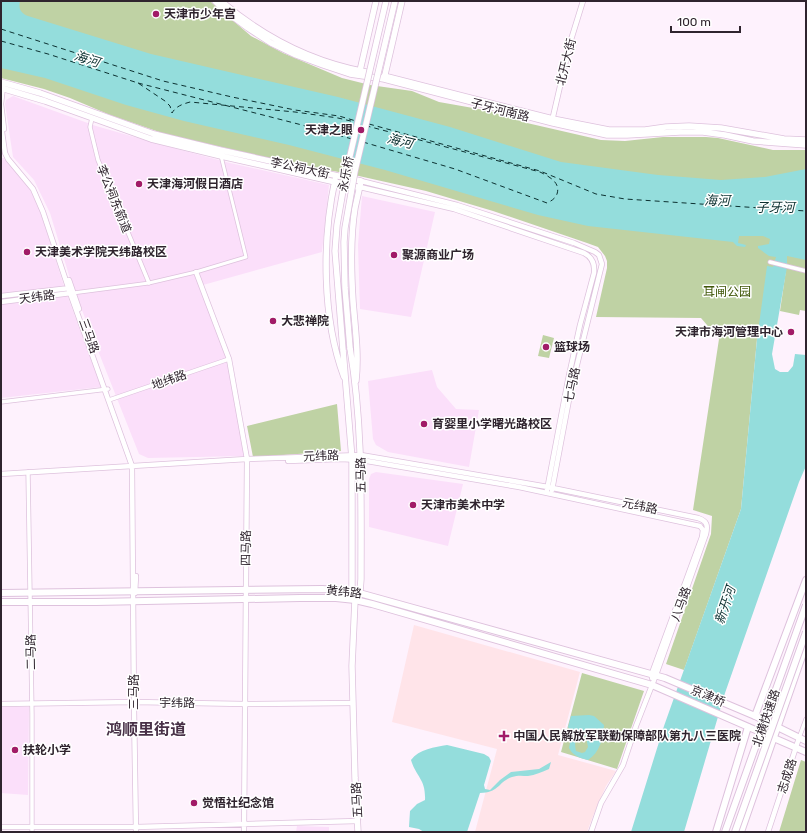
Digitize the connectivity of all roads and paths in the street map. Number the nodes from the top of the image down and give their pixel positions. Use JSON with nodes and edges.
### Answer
{"nodes":[{"id":1,"x":215,"y":1,"type":"edge"},
{"id":2,"x":221,"y":1,"type":"edge"},
{"id":3,"x":376,"y":1,"type":"edge"},
{"id":4,"x":386,"y":1,"type":"edge"},
{"id":5,"x":395,"y":1,"type":"edge"},
{"id":6,"x":402,"y":1,"type":"edge"},
{"id":7,"x":583,"y":1,"type":"edge"},
{"id":8,"x":360,"y":73,"type":"junction"},
{"id":9,"x":384,"y":78,"type":"junction"},
{"id":10,"x":2,"y":85,"type":"edge"},
{"id":11,"x":93,"y":116,"type":"junction"},
{"id":12,"x":552,"y":121,"type":"junction"},
{"id":13,"x":1,"y":125,"type":"edge"},
{"id":14,"x":806,"y":140,"type":"edge"},
{"id":15,"x":806,"y":145,"type":"edge"},
{"id":16,"x":221,"y":156,"type":"junction"},
{"id":17,"x":335,"y":179,"type":"junction"},
{"id":18,"x":361,"y":184,"type":"junction"},
{"id":19,"x":599,"y":255,"type":"joint"},
{"id":20,"x":593,"y":261,"type":"joint"},
{"id":21,"x":771,"y":262,"type":"dead end"},
{"id":22,"x":806,"y":271,"type":"edge"},
{"id":23,"x":196,"y":272,"type":"junction"},
{"id":24,"x":149,"y":283,"type":"junction"},
{"id":25,"x":71,"y":290,"type":"junction"},
{"id":26,"x":1,"y":296,"type":"edge"},
{"id":27,"x":1,"y":302,"type":"edge"},
{"id":28,"x":350,"y":348,"type":"joint"},
{"id":29,"x":343,"y":350,"type":"joint"},
{"id":30,"x":229,"y":359,"type":"junction"},
{"id":31,"x":356,"y":381,"type":"junction"},
{"id":32,"x":346,"y":382,"type":"junction"},
{"id":33,"x":107,"y":390,"type":"junction"},
{"id":34,"x":110,"y":399,"type":"junction"},
{"id":35,"x":1,"y":402,"type":"edge"},
{"id":36,"x":352,"y":457,"type":"junction"},
{"id":37,"x":361,"y":458,"type":"junction"},
{"id":38,"x":247,"y":461,"type":"junction"},
{"id":39,"x":133,"y":469,"type":"junction"},
{"id":40,"x":28,"y":473,"type":"junction"},
{"id":41,"x":1,"y":475,"type":"edge"},
{"id":42,"x":549,"y":490,"type":"junction"},
{"id":43,"x":706,"y":523,"type":"joint"},
{"id":44,"x":702,"y":528,"type":"joint"},
{"id":45,"x":806,"y":580,"type":"edge"},
{"id":46,"x":245,"y":590,"type":"junction"},
{"id":47,"x":352,"y":591,"type":"junction"},
{"id":48,"x":134,"y":592,"type":"junction"},
{"id":49,"x":360,"y":592,"type":"junction"},
{"id":50,"x":1,"y":593,"type":"edge"},
{"id":51,"x":30,"y":593,"type":"junction"},
{"id":52,"x":246,"y":599,"type":"junction"},
{"id":53,"x":355,"y":600,"type":"junction"},
{"id":54,"x":30,"y":601,"type":"junction"},
{"id":55,"x":133,"y":601,"type":"junction"},
{"id":56,"x":1,"y":602,"type":"edge"},
{"id":57,"x":806,"y":605,"type":"edge"},
{"id":58,"x":806,"y":632,"type":"edge"},
{"id":59,"x":806,"y":645,"type":"edge"},
{"id":60,"x":654,"y":674,"type":"junction"},
{"id":61,"x":675,"y":681,"type":"joint"},
{"id":62,"x":652,"y":685,"type":"junction"},
{"id":63,"x":670,"y":692,"type":"joint"},
{"id":64,"x":134,"y":702,"type":"junction"},
{"id":65,"x":32,"y":703,"type":"junction"},
{"id":66,"x":353,"y":703,"type":"junction"},
{"id":67,"x":1,"y":704,"type":"edge"},
{"id":68,"x":245,"y":704,"type":"junction"},
{"id":69,"x":755,"y":716,"type":"junction"},
{"id":70,"x":806,"y":719,"type":"edge"},
{"id":71,"x":748,"y":727,"type":"junction"},
{"id":72,"x":778,"y":727,"type":"junction"},
{"id":73,"x":774,"y":738,"type":"junction"},
{"id":74,"x":799,"y":738,"type":"junction"},
{"id":75,"x":806,"y":741,"type":"edge"},
{"id":76,"x":796,"y":748,"type":"junction"},
{"id":77,"x":806,"y":752,"type":"edge"},
{"id":78,"x":358,"y":821,"type":"junction"},
{"id":79,"x":244,"y":823,"type":"junction"},
{"id":80,"x":1,"y":826,"type":"edge"},
{"id":81,"x":32,"y":830,"type":"edge"},
{"id":82,"x":136,"y":830,"type":"edge"},
{"id":83,"x":244,"y":832,"type":"edge"},
{"id":84,"x":358,"y":832,"type":"edge"},
{"id":85,"x":591,"y":832,"type":"edge"},
{"id":86,"x":716,"y":832,"type":"edge"},
{"id":87,"x":725,"y":832,"type":"edge"},
{"id":88,"x":735,"y":832,"type":"edge"},
{"id":89,"x":741,"y":832,"type":"edge"},
{"id":90,"x":768,"y":832,"type":"edge"}],
"edges":[{"from":1,"to":8,"type":"main road","name":"子牙河南路"},
{"from":2,"to":8,"type":"main road","name":"子牙河南路"},
{"from":3,"to":8,"type":"main road"},
{"from":4,"to":29,"type":"main road","name":"永乐桥","bridge":true},
{"from":5,"to":28,"type":"main road","name":"永乐桥","bridge":true},
{"from":6,"to":9,"type":"main road"},
{"from":7,"to":12,"type":"street","name":"北开大街"},
{"from":8,"to":9,"type":"main road","name":"子牙河南路"},
{"from":9,"to":12,"type":"main road","name":"子牙河南路"},
{"from":10,"to":11,"type":"main road","name":"李公祠大街"},
{"from":10,"to":25,"type":"street","name":"三马路"},
{"from":11,"to":16,"type":"main road","name":"李公祠大街"},
{"from":11,"to":17,"type":"main road","name":"李公祠大街"},
{"from":11,"to":24,"type":"street","name":"李公祠东箭道"},
{"from":12,"to":14,"type":"main road","name":"子牙河南路"},
{"from":12,"to":15,"type":"main road","name":"子牙河南路"},
{"from":13,"to":25,"type":"street","name":"三马路"},
{"from":16,"to":17,"type":"main road","name":"李公祠大街"},
{"from":16,"to":23,"type":"street"},
{"from":17,"to":18,"type":"main road","name":"李公祠大街"},
{"from":17,"to":32,"type":"main road"},
{"from":18,"to":19,"type":"street","name":"李公祠大街"},
{"from":18,"to":20,"type":"street","name":"李公祠大街"},
{"from":18,"to":31,"type":"main road"},
{"from":19,"to":42,"type":"street","name":"七马路"},
{"from":20,"to":42,"type":"street","name":"七马路"},
{"from":21,"to":22,"type":"street"},
{"from":23,"to":24,"type":"street"},
{"from":23,"to":30,"type":"street","name":"四马路"},
{"from":24,"to":25,"type":"street"},
{"from":25,"to":26,"type":"street","name":"天纬路"},
{"from":25,"to":27,"type":"street","name":"天纬路"},
{"from":25,"to":33,"type":"street","name":"三马路"},
{"from":28,"to":31,"type":"main road","name":"五马路"},
{"from":29,"to":32,"type":"main road","name":"五马路"},
{"from":30,"to":34,"type":"street","name":"地纬路"},
{"from":30,"to":38,"type":"street","name":"四马路"},
{"from":31,"to":37,"type":"main road","name":"五马路"},
{"from":32,"to":36,"type":"main road","name":"五马路"},
{"from":33,"to":34,"type":"street","name":"三马路"},
{"from":33,"to":35,"type":"street"},
{"from":34,"to":39,"type":"street","name":"三马路"},
{"from":36,"to":37,"type":"street","name":"元纬路"},
{"from":36,"to":38,"type":"street","name":"元纬路"},
{"from":36,"to":47,"type":"main road","name":"五马路"},
{"from":37,"to":42,"type":"street","name":"元纬路"},
{"from":37,"to":49,"type":"main road","name":"五马路"},
{"from":38,"to":39,"type":"street","name":"元纬路"},
{"from":38,"to":46,"type":"street","name":"四马路"},
{"from":39,"to":40,"type":"street","name":"元纬路"},
{"from":39,"to":40,"type":"street","name":"元纬路"},
{"from":39,"to":48,"type":"street","name":"三马路"},
{"from":40,"to":41,"type":"street","name":"元纬路"},
{"from":40,"to":51,"type":"street","name":"二马路"},
{"from":42,"to":43,"type":"street","name":"元纬路"},
{"from":42,"to":44,"type":"street","name":"元纬路"},
{"from":43,"to":60,"type":"street","name":"八马路"},
{"from":44,"to":60,"type":"street","name":"八马路"},
{"from":45,"to":69,"type":"main road"},
{"from":46,"to":47,"type":"main road","name":"黄纬路"},
{"from":46,"to":48,"type":"main road","name":"黄纬路"},
{"from":46,"to":52,"type":"street","name":"四马路"},
{"from":47,"to":49,"type":"main road","name":"黄纬路"},
{"from":47,"to":53,"type":"main road","name":"五马路"},
{"from":48,"to":51,"type":"main road","name":"黄纬路"},
{"from":48,"to":55,"type":"street","name":"三马路"},
{"from":49,"to":53,"type":"main road","name":"五马路"},
{"from":49,"to":60,"type":"main road","name":"黄纬路"},
{"from":50,"to":51,"type":"main road","name":"黄纬路"},
{"from":51,"to":54,"type":"street","name":"二马路"},
{"from":52,"to":53,"type":"main road","name":"黄纬路"},
{"from":52,"to":55,"type":"main road","name":"黄纬路"},
{"from":52,"to":68,"type":"street","name":"四马路"},
{"from":53,"to":62,"type":"main road","name":"黄纬路"},
{"from":53,"to":66,"type":"main road","name":"五马路"},
{"from":54,"to":55,"type":"main road","name":"黄纬路"},
{"from":54,"to":56,"type":"main road","name":"黄纬路"},
{"from":54,"to":65,"type":"street","name":"二马路"},
{"from":55,"to":64,"type":"street","name":"三马路"},
{"from":57,"to":87,"type":"main road","name":"北横快速路","bridge":true},
{"from":58,"to":88,"type":"main road","name":"北横快速路","bridge":true},
{"from":59,"to":72,"type":"main road"},
{"from":60,"to":61,"type":"main road","name":"黄纬路"},
{"from":60,"to":62,"type":"street","name":"八马路"},
{"from":61,"to":69,"type":"main road","name":"京津桥"},
{"from":62,"to":63,"type":"main road","name":"黄纬路"},
{"from":62,"to":85,"type":"street","name":"八马路"},
{"from":63,"to":71,"type":"main road","name":"京津桥"},
{"from":64,"to":65,"type":"street","name":"宇纬路"},
{"from":64,"to":68,"type":"street","name":"宇纬路"},
{"from":64,"to":82,"type":"street","name":"三马路"},
{"from":65,"to":67,"type":"street","name":"宇纬路"},
{"from":65,"to":81,"type":"street","name":"二马路"},
{"from":66,"to":68,"type":"street","name":"宇纬路"},
{"from":66,"to":78,"type":"main road","name":"五马路"},
{"from":68,"to":79,"type":"street","name":"四马路"},
{"from":69,"to":72,"type":"main road","name":"京津桥"},
{"from":70,"to":74,"type":"street","name":"志成路"},
{"from":71,"to":73,"type":"main road","name":"京津桥"},
{"from":71,"to":86,"type":"main road"},
{"from":72,"to":73,"type":"main road"},
{"from":72,"to":74,"type":"main road","name":"京津桥"},
{"from":73,"to":76,"type":"main road","name":"京津桥"},
{"from":73,"to":89,"type":"main road"},
{"from":74,"to":75,"type":"main road","name":"京津桥"},
{"from":74,"to":76,"type":"street","name":"志成路"},
{"from":76,"to":77,"type":"main road","name":"京津桥"},
{"from":76,"to":90,"type":"street","name":"志成路"},
{"from":78,"to":79,"type":"street"},
{"from":78,"to":84,"type":"main road","name":"五马路"},
{"from":79,"to":82,"type":"street"},
{"from":79,"to":83,"type":"street","name":"四马路"},
{"from":80,"to":81,"type":"street"},
{"from":81,"to":82,"type":"street"}]}
